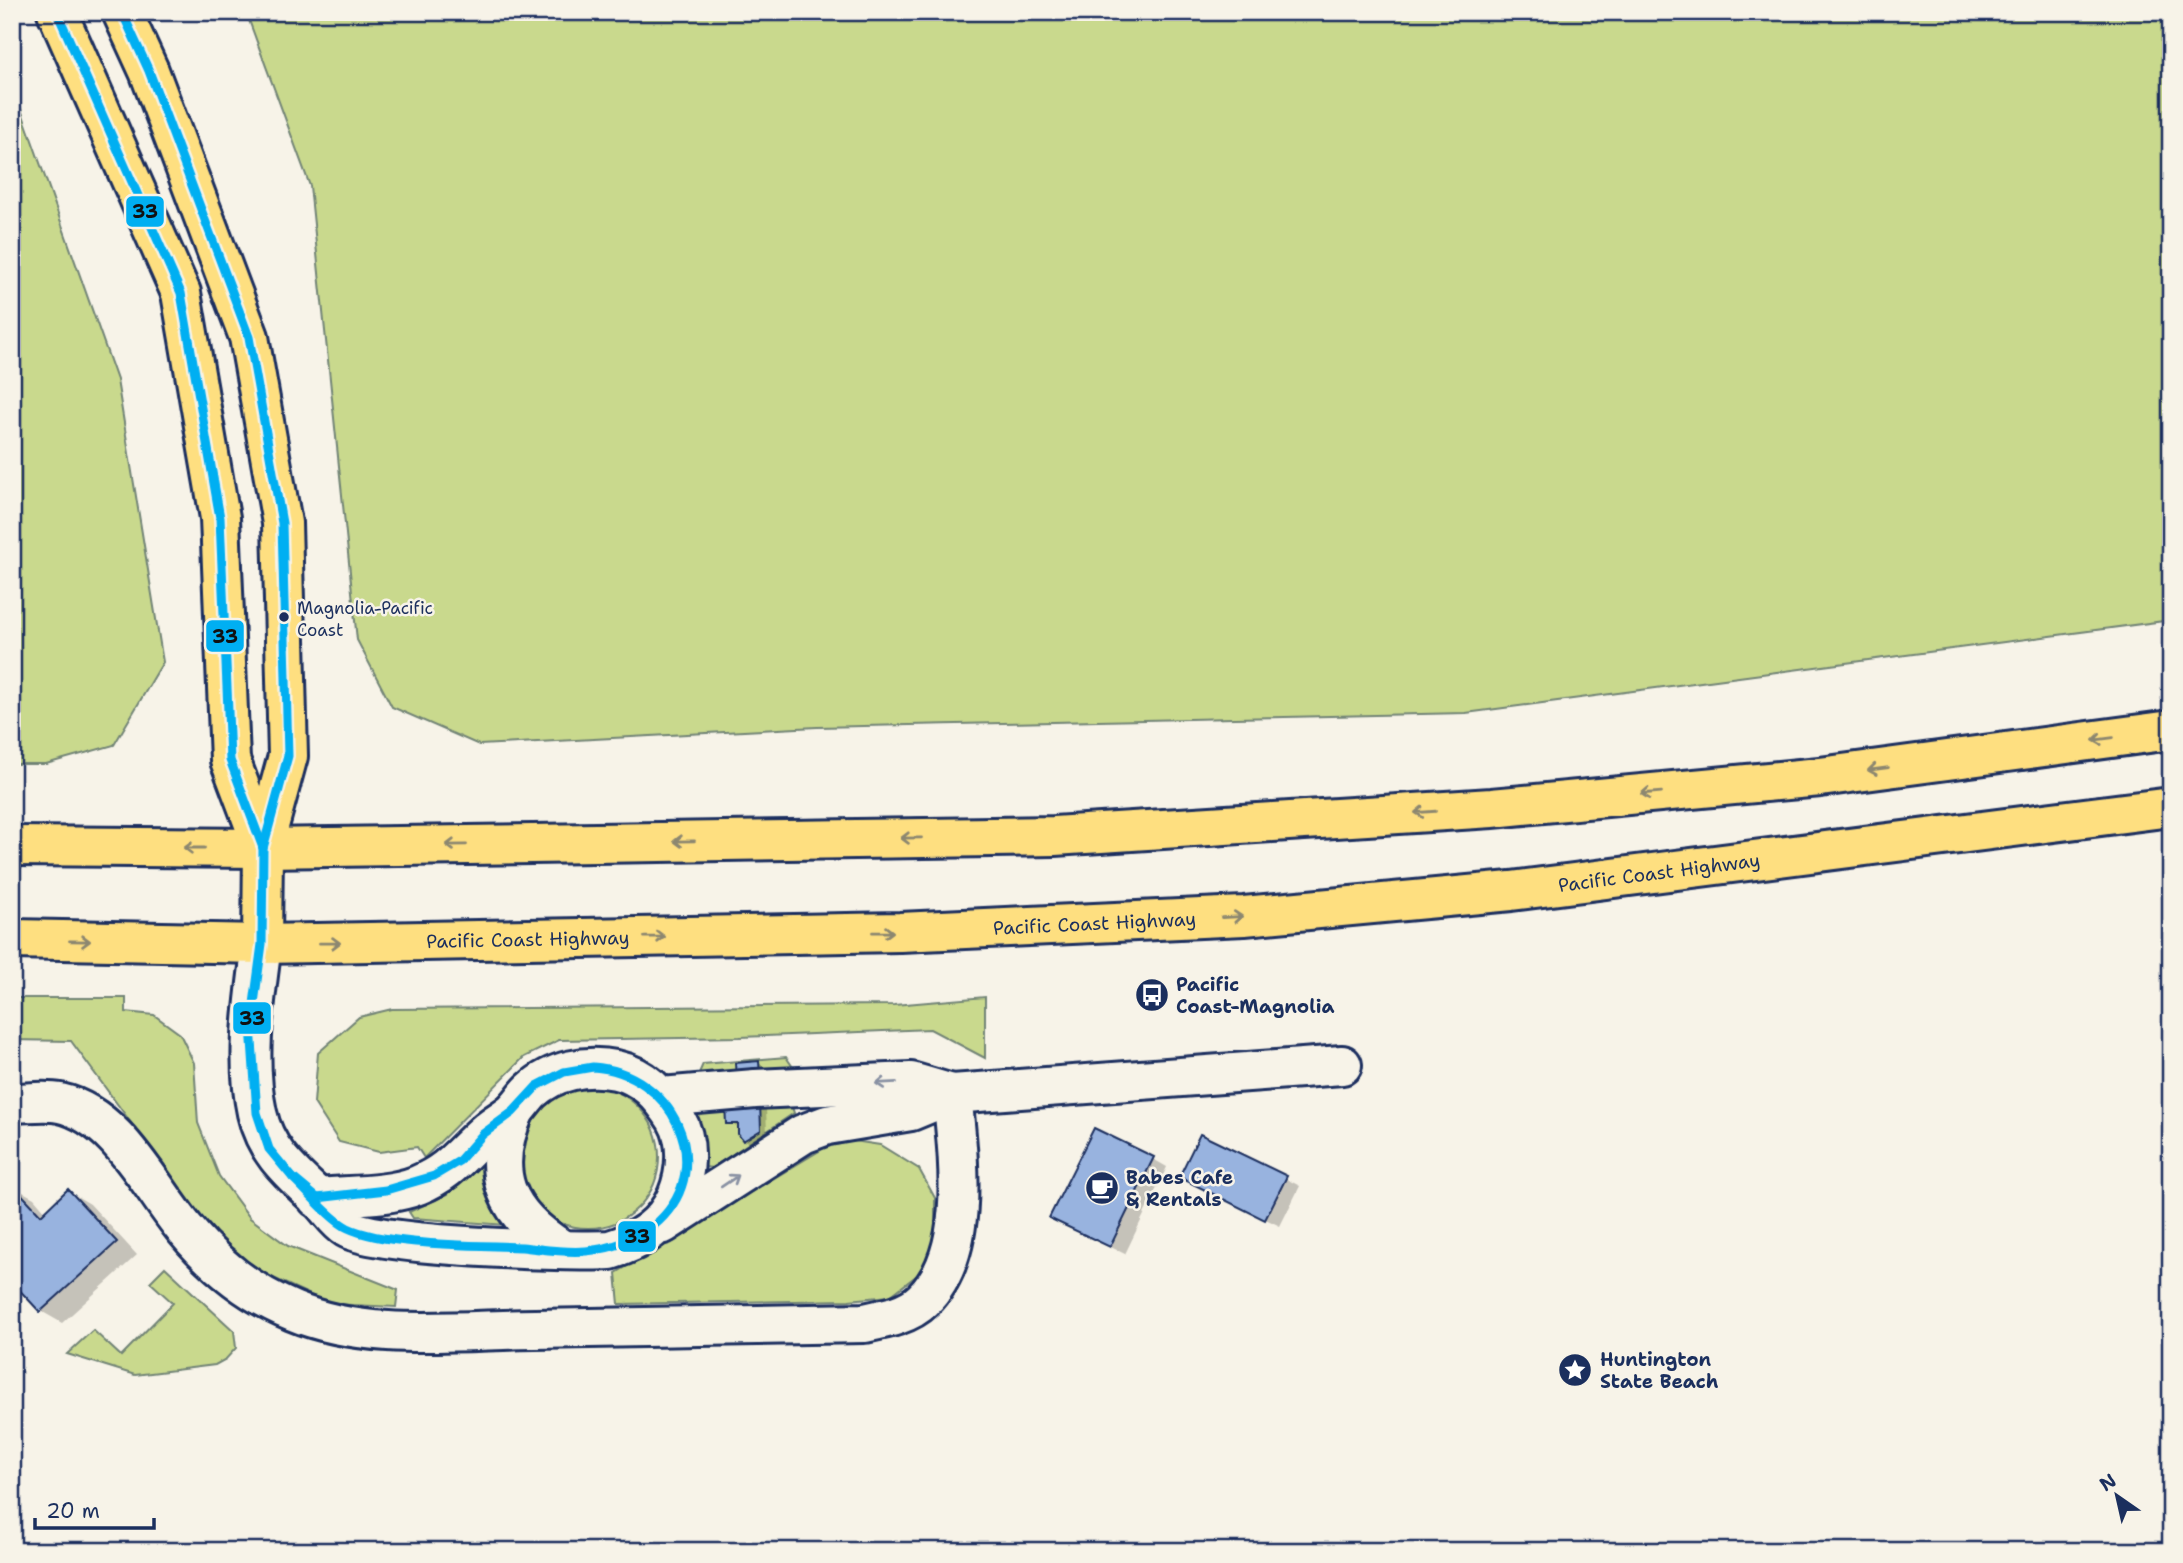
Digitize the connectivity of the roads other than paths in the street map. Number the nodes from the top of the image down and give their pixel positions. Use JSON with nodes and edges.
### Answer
{"nodes":[{"id":1,"x":57,"y":12,"type":"edge"},
{"id":2,"x":122,"y":12,"type":"edge"},
{"id":3,"x":2171,"y":730,"type":"edge"},
{"id":4,"x":2171,"y":807,"type":"edge"},
{"id":5,"x":12,"y":846,"type":"edge"},
{"id":6,"x":262,"y":848,"type":"junction"},
{"id":7,"x":12,"y":939,"type":"edge"},
{"id":8,"x":261,"y":944,"type":"junction"},
{"id":9,"x":1342,"y":1065,"type":"dead end"},
{"id":10,"x":952,"y":1094,"type":"junction"},
{"id":11,"x":662,"y":1097,"type":"junction"},
{"id":12,"x":12,"y":1103,"type":"edge"},
{"id":13,"x":515,"y":1110,"type":"junction"},
{"id":14,"x":317,"y":1198,"type":"junction"},
{"id":15,"x":652,"y":1231,"type":"junction"},
{"id":16,"x":561,"y":1250,"type":"junction"}],
"edges":[{"from":1,"to":6,"type":"main road"},
{"from":2,"to":6,"type":"main road"},
{"from":3,"to":6,"type":"main road","one_way":true},
{"from":8,"to":4,"type":"main road","name":"Pacific Coast Highway","one_way":true},
{"from":6,"to":5,"type":"main road","one_way":true},
{"from":6,"to":8,"type":"main road"},
{"from":7,"to":8,"type":"main road","name":"Pacific Coast Highway","one_way":true},
{"from":8,"to":14,"type":"lane"},
{"from":9,"to":10,"type":"lane"},
{"from":10,"to":11,"type":"lane","one_way":true},
{"from":10,"to":12,"type":"lane"},
{"from":15,"to":10,"type":"lane","one_way":true},
{"from":11,"to":13,"type":"lane"},
{"from":11,"to":15,"type":"lane"},
{"from":13,"to":14,"type":"lane"},
{"from":13,"to":16,"type":"lane"},
{"from":14,"to":16,"type":"lane"},
{"from":15,"to":16,"type":"lane"}]}
